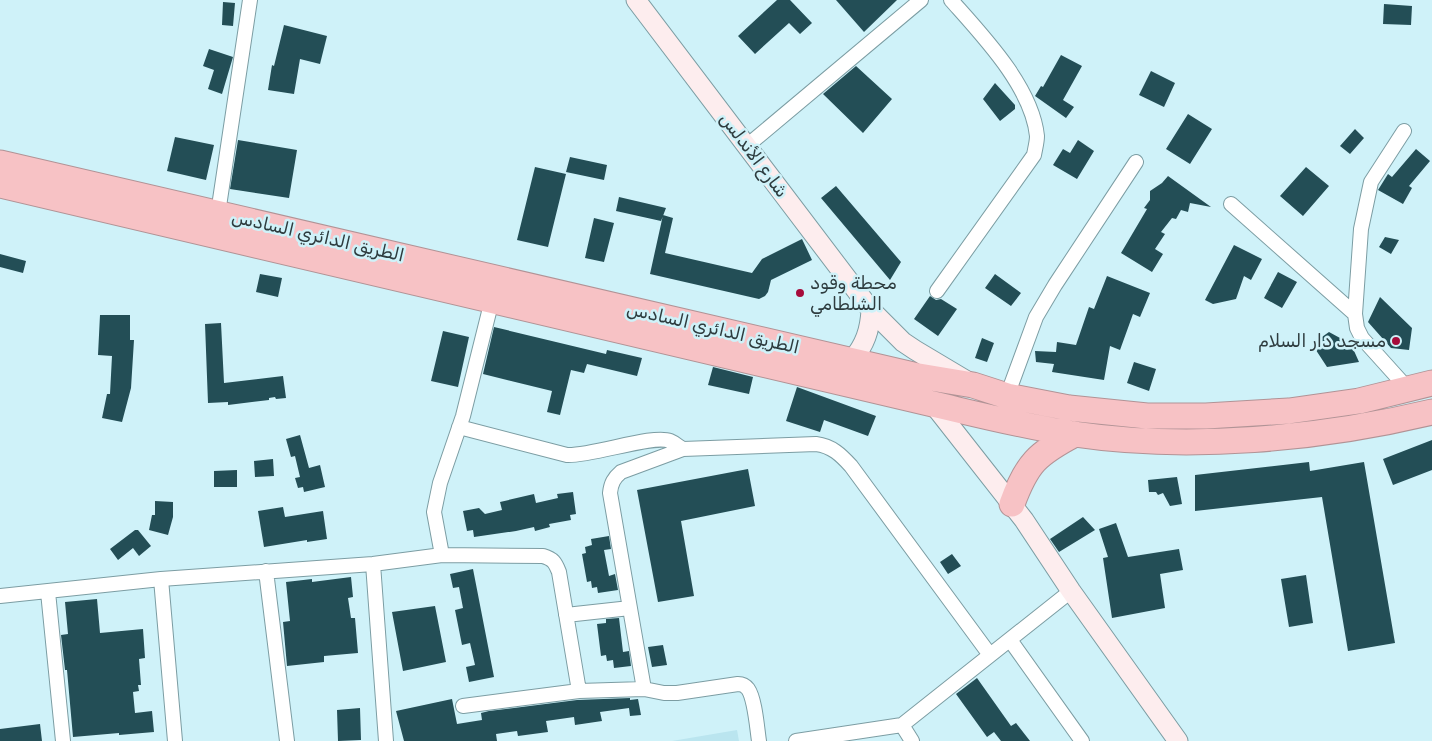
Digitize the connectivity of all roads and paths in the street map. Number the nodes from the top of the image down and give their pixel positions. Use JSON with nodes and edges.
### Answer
{"nodes":[{"id":1,"x":250,"y":0,"type":"edge"},
{"id":2,"x":636,"y":0,"type":"edge"},
{"id":3,"x":921,"y":0,"type":"edge"},
{"id":4,"x":951,"y":0,"type":"edge"},
{"id":5,"x":1404,"y":131,"type":"dead end"},
{"id":6,"x":748,"y":145,"type":"junction"},
{"id":7,"x":1136,"y":162,"type":"dead end"},
{"id":8,"x":0,"y":163,"type":"edge"},
{"id":9,"x":0,"y":185,"type":"edge"},
{"id":10,"x":1231,"y":204,"type":"dead end"},
{"id":11,"x":218,"y":213,"type":"junction"},
{"id":12,"x":179,"y":215,"type":"junction"},
{"id":13,"x":937,"y":291,"type":"dead end"},
{"id":14,"x":492,"y":300,"type":"junction"},
{"id":15,"x":872,"y":310,"type":"junction"},
{"id":16,"x":1355,"y":314,"type":"junction"},
{"id":17,"x":852,"y":360,"type":"junction"},
{"id":18,"x":1432,"y":383,"type":"edge"},
{"id":19,"x":973,"y":385,"type":"junction"},
{"id":20,"x":1408,"y":389,"type":"junction"},
{"id":21,"x":1008,"y":396,"type":"junction"},
{"id":22,"x":933,"y":404,"type":"junction"},
{"id":23,"x":1432,"y":412,"type":"edge"},
{"id":24,"x":459,"y":427,"type":"junction"},
{"id":25,"x":1075,"y":434,"type":"junction"},
{"id":26,"x":683,"y":449,"type":"junction"},
{"id":27,"x":1012,"y":504,"type":"junction"},
{"id":28,"x":442,"y":555,"type":"junction"},
{"id":29,"x":373,"y":564,"type":"junction"},
{"id":30,"x":266,"y":571,"type":"junction"},
{"id":31,"x":161,"y":579,"type":"junction"},
{"id":32,"x":1071,"y":591,"type":"junction"},
{"id":33,"x":48,"y":592,"type":"junction"},
{"id":34,"x":0,"y":596,"type":"edge"},
{"id":35,"x":630,"y":608,"type":"junction"},
{"id":36,"x":566,"y":615,"type":"junction"},
{"id":37,"x":1010,"y":640,"type":"junction"},
{"id":38,"x":990,"y":655,"type":"junction"},
{"id":39,"x":644,"y":690,"type":"junction"},
{"id":40,"x":579,"y":691,"type":"junction"},
{"id":41,"x":463,"y":706,"type":"dead end"},
{"id":42,"x":902,"y":725,"type":"junction"},
{"id":43,"x":63,"y":741,"type":"edge"},
{"id":44,"x":175,"y":741,"type":"edge"},
{"id":45,"x":287,"y":741,"type":"edge"},
{"id":46,"x":386,"y":741,"type":"edge"},
{"id":47,"x":759,"y":741,"type":"edge"},
{"id":48,"x":796,"y":741,"type":"edge"},
{"id":49,"x":912,"y":741,"type":"edge"},
{"id":50,"x":1082,"y":741,"type":"edge"},
{"id":51,"x":1178,"y":741,"type":"edge"}],
"edges":[{"from":1,"to":11,"type":"street"},
{"from":2,"to":6,"type":"main road","name":"شارع الأندلس"},
{"from":3,"to":6,"type":"street"},
{"from":4,"to":13,"type":"street"},
{"from":5,"to":16,"type":"street"},
{"from":6,"to":15,"type":"main road","name":"شارع الأندلس"},
{"from":7,"to":21,"type":"street"},
{"from":8,"to":12,"type":"highway","name":"الطريق الدائري السادس"},
{"from":9,"to":12,"type":"highway","name":"الطريق الدائري السادس"},
{"from":10,"to":16,"type":"street"},
{"from":11,"to":12,"type":"highway","name":"الطريق الدائري السادس"},
{"from":11,"to":17,"type":"highway","name":"الطريق الدائري السادس"},
{"from":12,"to":14,"type":"highway","name":"الطريق الدائري السادس"},
{"from":14,"to":22,"type":"highway","name":"الطريق الدائري السادس"},
{"from":14,"to":24,"type":"street"},
{"from":15,"to":17,"type":"main road"},
{"from":15,"to":19,"type":"main road","name":"شارع الأندلس"},
{"from":16,"to":20,"type":"street"},
{"from":17,"to":19,"type":"highway","name":"الطريق الدائري السادس"},
{"from":18,"to":20,"type":"highway","name":"الطريق الدائري السادس"},
{"from":19,"to":21,"type":"highway","name":"الطريق الدائري السادس"},
{"from":20,"to":21,"type":"highway","name":"الطريق الدائري السادس"},
{"from":22,"to":25,"type":"highway","name":"الطريق الدائري السادس"},
{"from":22,"to":27,"type":"main road"},
{"from":23,"to":25,"type":"highway","name":"الطريق الدائري السادس"},
{"from":24,"to":26,"type":"street"},
{"from":24,"to":28,"type":"street"},
{"from":25,"to":27,"type":"highway"},
{"from":26,"to":35,"type":"street"},
{"from":26,"to":38,"type":"street"},
{"from":27,"to":32,"type":"main road"},
{"from":28,"to":29,"type":"street"},
{"from":28,"to":36,"type":"street"},
{"from":29,"to":30,"type":"street"},
{"from":29,"to":46,"type":"street"},
{"from":30,"to":31,"type":"street"},
{"from":30,"to":45,"type":"street"},
{"from":31,"to":33,"type":"street"},
{"from":31,"to":44,"type":"street"},
{"from":32,"to":37,"type":"street"},
{"from":32,"to":51,"type":"main road"},
{"from":33,"to":34,"type":"street"},
{"from":33,"to":43,"type":"street"},
{"from":35,"to":36,"type":"street"},
{"from":35,"to":39,"type":"street"},
{"from":36,"to":40,"type":"street"},
{"from":37,"to":38,"type":"street"},
{"from":37,"to":50,"type":"street"},
{"from":38,"to":42,"type":"street"},
{"from":39,"to":40,"type":"street"},
{"from":39,"to":47,"type":"street"},
{"from":40,"to":41,"type":"street"},
{"from":42,"to":48,"type":"street"},
{"from":42,"to":49,"type":"street"}]}
